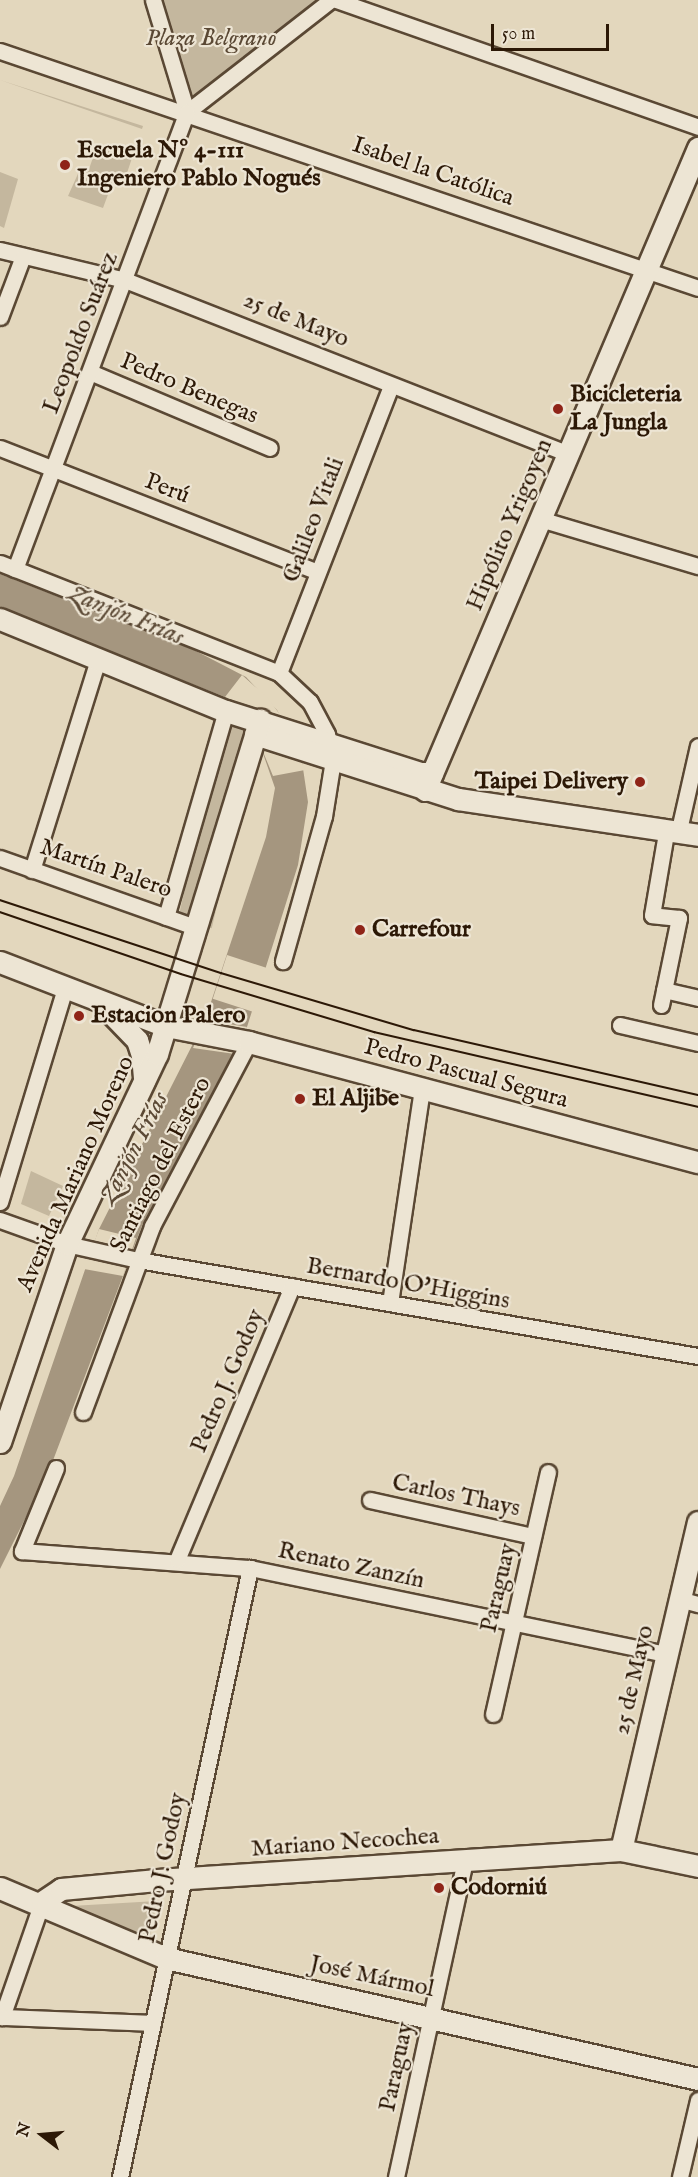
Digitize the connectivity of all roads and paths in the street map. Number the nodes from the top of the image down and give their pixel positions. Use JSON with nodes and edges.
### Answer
{"nodes":[{"id":1,"x":153,"y":0,"type":"edge"},
{"id":2,"x":334,"y":0,"type":"edge"},
{"id":3,"x":0,"y":51,"type":"edge"},
{"id":4,"x":187,"y":112,"type":"junction"},
{"id":5,"x":698,"y":127,"type":"edge"},
{"id":6,"x":698,"y":148,"type":"edge"},
{"id":7,"x":0,"y":250,"type":"edge"},
{"id":8,"x":23,"y":256,"type":"junction"},
{"id":9,"x":647,"y":268,"type":"junction"},
{"id":10,"x":125,"y":280,"type":"junction"},
{"id":11,"x":698,"y":288,"type":"edge"},
{"id":12,"x":0,"y":317,"type":"edge"},
{"id":13,"x":90,"y":372,"type":"junction"},
{"id":14,"x":392,"y":385,"type":"junction"},
{"id":15,"x":0,"y":448,"type":"edge"},
{"id":16,"x":270,"y":448,"type":"dead end"},
{"id":17,"x":568,"y":454,"type":"junction"},
{"id":18,"x":53,"y":468,"type":"junction"},
{"id":19,"x":540,"y":519,"type":"junction"},
{"id":20,"x":0,"y":563,"type":"edge"},
{"id":21,"x":698,"y":566,"type":"edge"},
{"id":22,"x":15,"y":569,"type":"junction"},
{"id":23,"x":318,"y":572,"type":"junction"},
{"id":24,"x":0,"y":620,"type":"edge"},
{"id":25,"x":98,"y":660,"type":"junction"},
{"id":26,"x":279,"y":672,"type":"junction"},
{"id":27,"x":226,"y":711,"type":"junction"},
{"id":28,"x":257,"y":726,"type":"junction"},
{"id":29,"x":698,"y":746,"type":"edge"},
{"id":30,"x":331,"y":751,"type":"junction"},
{"id":31,"x":428,"y":782,"type":"junction"},
{"id":32,"x":681,"y":834,"type":"edge"},
{"id":33,"x":0,"y":858,"type":"edge"},
{"id":34,"x":32,"y":870,"type":"junction"},
{"id":35,"x":166,"y":917,"type":"junction"},
{"id":36,"x":195,"y":927,"type":"junction"},
{"id":37,"x":283,"y":961,"type":"dead end"},
{"id":38,"x":0,"y":962,"type":"edge"},
{"id":39,"x":65,"y":988,"type":"junction"},
{"id":40,"x":698,"y":998,"type":"edge"},
{"id":41,"x":96,"y":1001,"type":"junction"},
{"id":42,"x":620,"y":1025,"type":"dead end"},
{"id":43,"x":166,"y":1026,"type":"junction"},
{"id":44,"x":237,"y":1040,"type":"junction"},
{"id":45,"x":698,"y":1043,"type":"edge"},
{"id":46,"x":422,"y":1088,"type":"junction"},
{"id":47,"x":143,"y":1089,"type":"junction"},
{"id":48,"x":698,"y":1162,"type":"edge"},
{"id":49,"x":0,"y":1202,"type":"edge"},
{"id":50,"x":0,"y":1220,"type":"edge"},
{"id":51,"x":68,"y":1244,"type":"junction"},
{"id":52,"x":133,"y":1259,"type":"junction"},
{"id":53,"x":292,"y":1286,"type":"junction"},
{"id":54,"x":390,"y":1303,"type":"junction"},
{"id":55,"x":698,"y":1356,"type":"edge"},
{"id":56,"x":83,"y":1412,"type":"dead end"},
{"id":57,"x":0,"y":1442,"type":"edge"},
{"id":58,"x":56,"y":1468,"type":"dead end"},
{"id":59,"x":548,"y":1472,"type":"dead end"},
{"id":60,"x":370,"y":1500,"type":"dead end"},
{"id":61,"x":698,"y":1522,"type":"edge"},
{"id":62,"x":533,"y":1536,"type":"junction"},
{"id":63,"x":177,"y":1560,"type":"junction"},
{"id":64,"x":250,"y":1568,"type":"junction"},
{"id":65,"x":689,"y":1601,"type":"edge"},
{"id":66,"x":513,"y":1625,"type":"junction"},
{"id":67,"x":666,"y":1654,"type":"junction"},
{"id":68,"x":493,"y":1714,"type":"dead end"},
{"id":69,"x":621,"y":1850,"type":"junction"},
{"id":70,"x":465,"y":1860,"type":"junction"},
{"id":71,"x":698,"y":1866,"type":"edge"},
{"id":72,"x":184,"y":1879,"type":"junction"},
{"id":73,"x":0,"y":1888,"type":"edge"},
{"id":74,"x":42,"y":1902,"type":"junction"},
{"id":75,"x":166,"y":1958,"type":"junction"},
{"id":76,"x":431,"y":2016,"type":"junction"},
{"id":77,"x":153,"y":2023,"type":"junction"},
{"id":78,"x":698,"y":2079,"type":"edge"},
{"id":79,"x":698,"y":2100,"type":"edge"},
{"id":80,"x":120,"y":2177,"type":"edge"},
{"id":81,"x":396,"y":2177,"type":"edge"},
{"id":82,"x":680,"y":2177,"type":"edge"}],
"edges":[{"from":1,"to":4,"type":"street"},
{"from":2,"to":4,"type":"street"},
{"from":2,"to":5,"type":"street"},
{"from":3,"to":4,"type":"street","name":"Isabel la Católica"},
{"from":4,"to":9,"type":"street","name":"Isabel la Católica"},
{"from":4,"to":10,"type":"street","name":"Leopoldo Suárez"},
{"from":6,"to":9,"type":"street","name":"Hipólito Yrigoyen"},
{"from":7,"to":8,"type":"street","name":"25 de Mayo"},
{"from":8,"to":10,"type":"street","name":"25 de Mayo"},
{"from":8,"to":12,"type":"street"},
{"from":9,"to":11,"type":"street","name":"Isabel la Católica"},
{"from":9,"to":17,"type":"street","name":"Hipólito Yrigoyen"},
{"from":10,"to":13,"type":"street","name":"Leopoldo Suárez"},
{"from":10,"to":14,"type":"street","name":"25 de Mayo"},
{"from":13,"to":16,"type":"street","name":"Pedro Benegas"},
{"from":13,"to":18,"type":"street","name":"Leopoldo Suárez"},
{"from":14,"to":17,"type":"street","name":"25 de Mayo"},
{"from":14,"to":23,"type":"street","name":"Galileo Vitali"},
{"from":15,"to":18,"type":"street","name":"Perú"},
{"from":17,"to":19,"type":"street","name":"Hipólito Yrigoyen"},
{"from":18,"to":22,"type":"street","name":"Leopoldo Suárez"},
{"from":18,"to":23,"type":"street","name":"Perú"},
{"from":19,"to":21,"type":"street"},
{"from":19,"to":31,"type":"street","name":"Hipólito Yrigoyen"},
{"from":20,"to":22,"type":"street"},
{"from":22,"to":26,"type":"street"},
{"from":23,"to":26,"type":"street","name":"Galileo Vitali"},
{"from":24,"to":25,"type":"street"},
{"from":25,"to":27,"type":"street"},
{"from":25,"to":34,"type":"street"},
{"from":26,"to":30,"type":"street"},
{"from":27,"to":28,"type":"street"},
{"from":27,"to":35,"type":"street"},
{"from":28,"to":30,"type":"street"},
{"from":28,"to":30,"type":"street"},
{"from":28,"to":36,"type":"street","name":"Avenida Mariano Moreno"},
{"from":29,"to":32,"type":"street"},
{"from":30,"to":31,"type":"street"},
{"from":30,"to":37,"type":"street"},
{"from":31,"to":32,"type":"street"},
{"from":32,"to":40,"type":"street"},
{"from":33,"to":34,"type":"street","name":"Martín Palero"},
{"from":34,"to":35,"type":"street","name":"Martín Palero"},
{"from":35,"to":36,"type":"street","name":"Martín Palero"},
{"from":36,"to":43,"type":"street","name":"Avenida Mariano Moreno"},
{"from":38,"to":39,"type":"street"},
{"from":39,"to":41,"type":"street"},
{"from":39,"to":49,"type":"street"},
{"from":41,"to":43,"type":"street"},
{"from":41,"to":47,"type":"street"},
{"from":42,"to":45,"type":"street"},
{"from":43,"to":44,"type":"street"},
{"from":43,"to":47,"type":"street","name":"Avenida Mariano Moreno"},
{"from":44,"to":46,"type":"street","name":"Pedro Pascual Segura"},
{"from":44,"to":52,"type":"street","name":"Santiago del Estero"},
{"from":46,"to":48,"type":"street","name":"Pedro Pascual Segura"},
{"from":46,"to":54,"type":"street"},
{"from":47,"to":51,"type":"street","name":"Avenida Mariano Moreno"},
{"from":50,"to":51,"type":"street","name":"Bernardo O'Higgins"},
{"from":51,"to":52,"type":"street","name":"Bernardo O'Higgins"},
{"from":51,"to":57,"type":"street","name":"Avenida Mariano Moreno"},
{"from":52,"to":53,"type":"street","name":"Bernardo O'Higgins"},
{"from":52,"to":56,"type":"street","name":"Santiago del Estero"},
{"from":53,"to":54,"type":"street","name":"Bernardo O'Higgins"},
{"from":53,"to":63,"type":"street","name":"Pedro J. Godoy"},
{"from":54,"to":55,"type":"street","name":"Bernardo O'Higgins"},
{"from":58,"to":63,"type":"street","name":"Renato Zanzín"},
{"from":59,"to":62,"type":"street","name":"Paraguay"},
{"from":60,"to":62,"type":"street","name":"Carlos Thays"},
{"from":61,"to":65,"type":"street","name":"25 de Mayo"},
{"from":62,"to":66,"type":"street","name":"Paraguay"},
{"from":63,"to":64,"type":"street","name":"Renato Zanzín"},
{"from":64,"to":66,"type":"street","name":"Renato Zanzín"},
{"from":64,"to":72,"type":"street","name":"Pedro J. Godoy"},
{"from":65,"to":67,"type":"street","name":"25 de Mayo"},
{"from":66,"to":67,"type":"street","name":"Renato Zanzín"},
{"from":66,"to":68,"type":"street","name":"Paraguay"},
{"from":67,"to":69,"type":"street","name":"25 de Mayo"},
{"from":69,"to":70,"type":"street","name":"Mariano Necochea"},
{"from":69,"to":71,"type":"street","name":"Mariano Necochea"},
{"from":70,"to":72,"type":"street","name":"Mariano Necochea"},
{"from":70,"to":76,"type":"street","name":"Paraguay"},
{"from":72,"to":74,"type":"street","name":"Mariano Necochea"},
{"from":72,"to":75,"type":"street","name":"Pedro J. Godoy"},
{"from":73,"to":74,"type":"street"},
{"from":74,"to":75,"type":"street","name":"José Mármol"},
{"from":74,"to":77,"type":"street"},
{"from":75,"to":76,"type":"street","name":"José Mármol"},
{"from":75,"to":77,"type":"street","name":"Pedro J. Godoy"},
{"from":76,"to":78,"type":"street","name":"José Mármol"},
{"from":76,"to":81,"type":"street","name":"Paraguay"},
{"from":77,"to":80,"type":"street","name":"Pedro J. Godoy"},
{"from":79,"to":82,"type":"street"}]}
